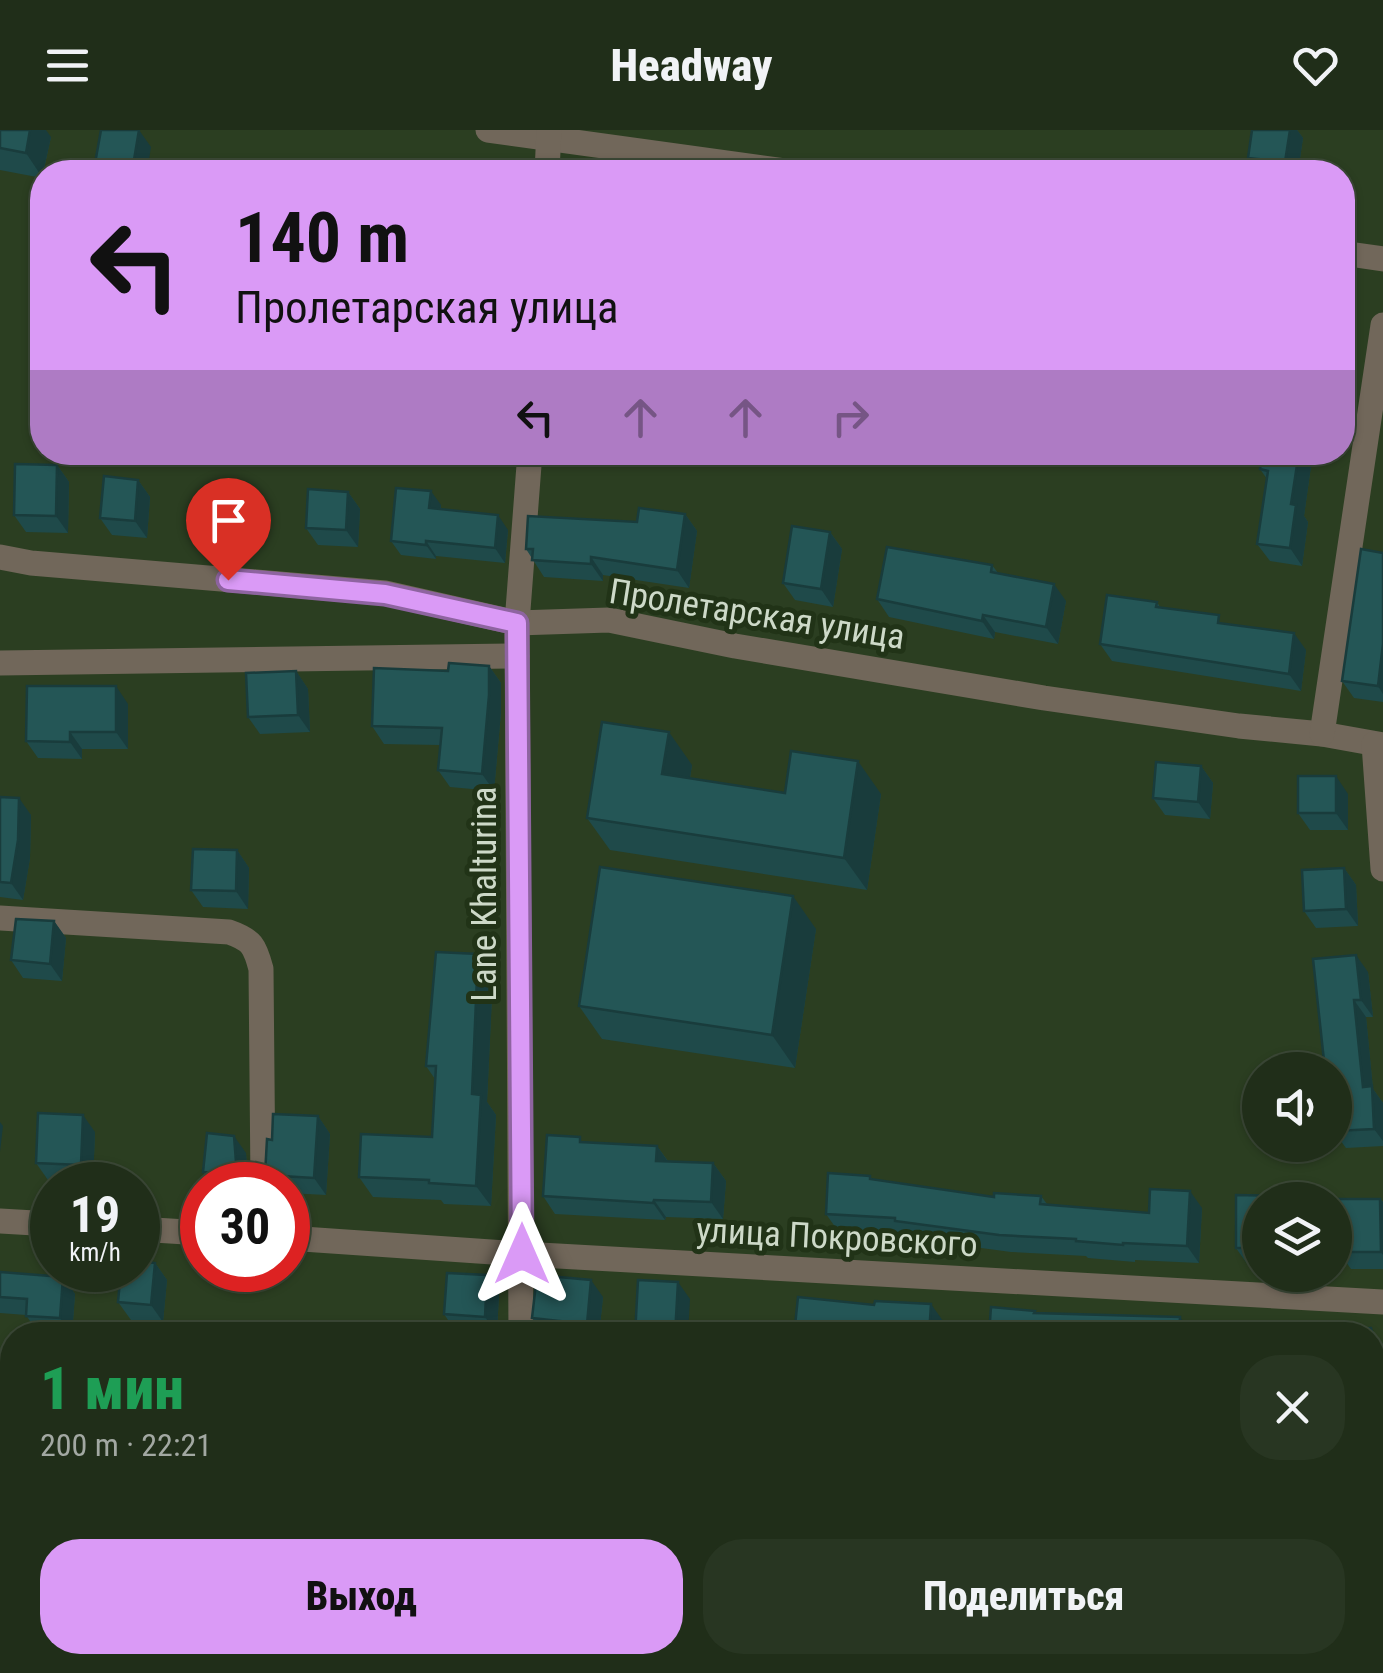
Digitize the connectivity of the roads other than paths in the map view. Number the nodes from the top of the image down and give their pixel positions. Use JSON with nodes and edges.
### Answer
{"nodes":[{"id":1,"x":488,"y":130,"type":"edge"},
{"id":2,"x":549,"y":134,"type":"edge"},
{"id":3,"x":548,"y":160,"type":"edge"},
{"id":4,"x":715,"y":160,"type":"edge"},
{"id":5,"x":1355,"y":255,"type":"edge"},
{"id":6,"x":1383,"y":259,"type":"edge"},
{"id":7,"x":1383,"y":324,"type":"edge"},
{"id":8,"x":529,"y":465,"type":"edge"},
{"id":9,"x":0,"y":558,"type":"edge"},
{"id":10,"x":517,"y":623,"type":"junction"},
{"id":11,"x":518,"y":656,"type":"junction"},
{"id":12,"x":0,"y":663,"type":"edge"},
{"id":13,"x":1322,"y":734,"type":"junction"},
{"id":14,"x":1378,"y":745,"type":"edge"},
{"id":15,"x":1383,"y":868,"type":"edge"},
{"id":16,"x":0,"y":918,"type":"edge"},
{"id":17,"x":262,"y":1162,"type":"edge"},
{"id":18,"x":0,"y":1221,"type":"edge"},
{"id":19,"x":30,"y":1223,"type":"edge"},
{"id":20,"x":310,"y":1240,"type":"edge"},
{"id":21,"x":522,"y":1254,"type":"junction"},
{"id":22,"x":1383,"y":1302,"type":"edge"},
{"id":23,"x":521,"y":1322,"type":"edge"}],
"edges":[{"from":1,"to":2,"type":"street"},
{"from":2,"to":3,"type":"street"},
{"from":2,"to":4,"type":"street"},
{"from":5,"to":6,"type":"street"},
{"from":7,"to":13,"type":"street"},
{"from":8,"to":10,"type":"street","name":"Lane Khalturina"},
{"from":9,"to":10,"type":"street","name":"Пролетарская улица"},
{"from":10,"to":11,"type":"street","name":"Lane Khalturina"},
{"from":10,"to":13,"type":"street","name":"Пролетарская улица"},
{"from":11,"to":12,"type":"street"},
{"from":11,"to":21,"type":"street","name":"Lane Khalturina"},
{"from":13,"to":14,"type":"street","name":"Пролетарская улица"},
{"from":14,"to":15,"type":"street"},
{"from":16,"to":17,"type":"street"},
{"from":18,"to":19,"type":"street"},
{"from":20,"to":21,"type":"street","name":"улица Покровского"},
{"from":21,"to":22,"type":"street","name":"улица Покровского"},
{"from":21,"to":23,"type":"street","name":"Lane Khalturina"}]}
